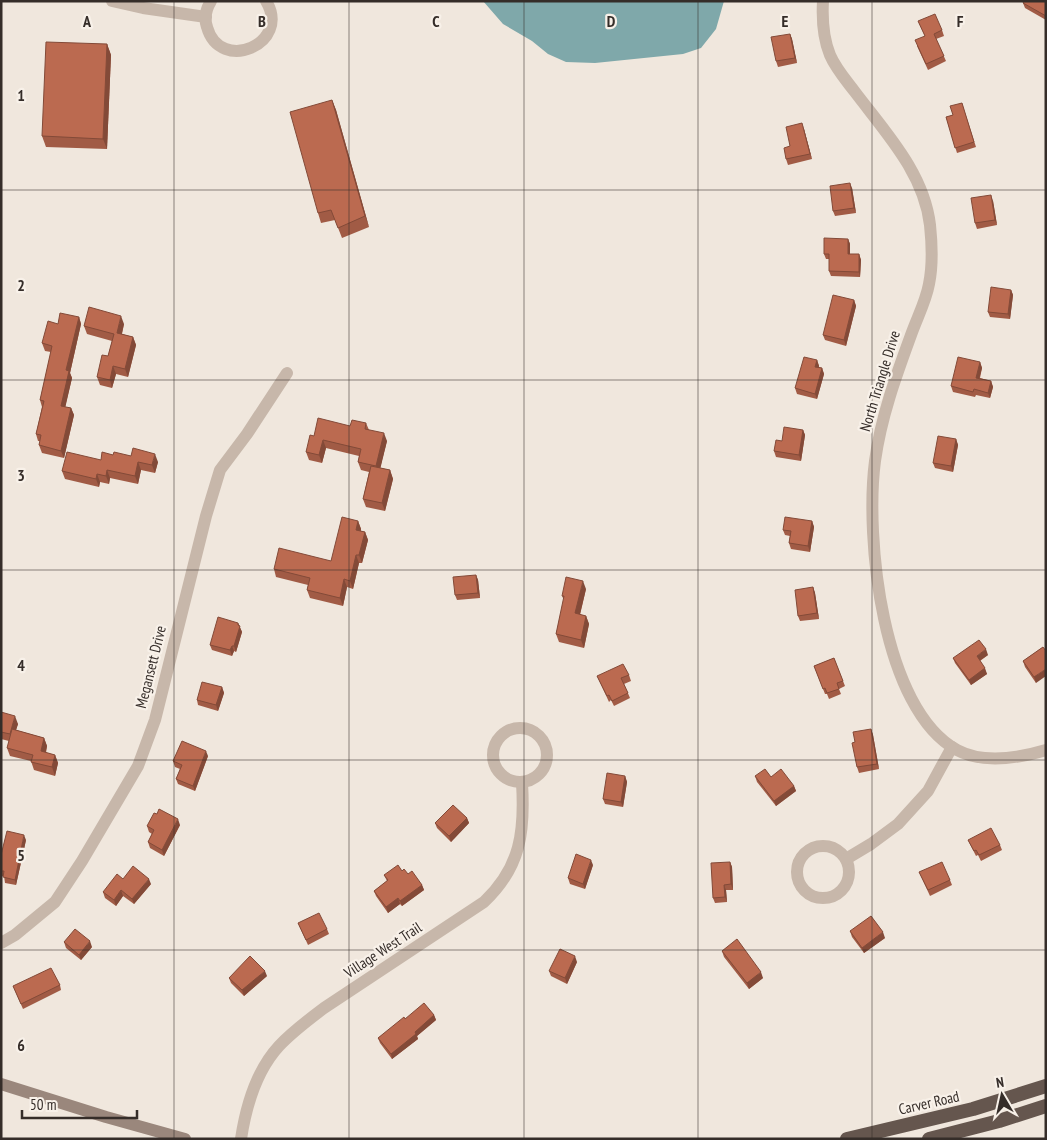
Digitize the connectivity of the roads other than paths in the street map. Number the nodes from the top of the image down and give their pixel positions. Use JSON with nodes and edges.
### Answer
{"nodes":[{"id":1,"x":112,"y":1,"type":"edge"},
{"id":2,"x":211,"y":1,"type":"edge"},
{"id":3,"x":266,"y":1,"type":"edge"},
{"id":4,"x":823,"y":1,"type":"edge"},
{"id":5,"x":206,"y":17,"type":"junction"},
{"id":6,"x":287,"y":373,"type":"dead end"},
{"id":7,"x":952,"y":747,"type":"junction"},
{"id":8,"x":1046,"y":750,"type":"edge"},
{"id":9,"x":522,"y":783,"type":"junction"},
{"id":10,"x":846,"y":859,"type":"junction"},
{"id":11,"x":1,"y":943,"type":"edge"},
{"id":12,"x":1,"y":1084,"type":"edge"},
{"id":13,"x":1046,"y":1086,"type":"edge"},
{"id":14,"x":1046,"y":1106,"type":"edge"},
{"id":15,"x":185,"y":1139,"type":"edge"},
{"id":16,"x":241,"y":1139,"type":"edge"},
{"id":17,"x":846,"y":1139,"type":"edge"},
{"id":18,"x":929,"y":1139,"type":"edge"}],
"edges":[{"from":1,"to":5,"type":"street"},
{"from":2,"to":5,"type":"street"},
{"from":3,"to":5,"type":"street"},
{"from":4,"to":7,"type":"street","name":"North Triangle Drive"},
{"from":6,"to":11,"type":"street","name":"Megansett Drive"},
{"from":7,"to":8,"type":"street","name":"North Triangle Drive"},
{"from":7,"to":10,"type":"street"},
{"from":9,"to":9,"type":"street"},
{"from":9,"to":16,"type":"street","name":"Village West Trail"},
{"from":10,"to":10,"type":"street"},
{"from":12,"to":15,"type":"main road"},
{"from":13,"to":17,"type":"highway","name":"Carver Road"},
{"from":14,"to":18,"type":"highway"}]}
